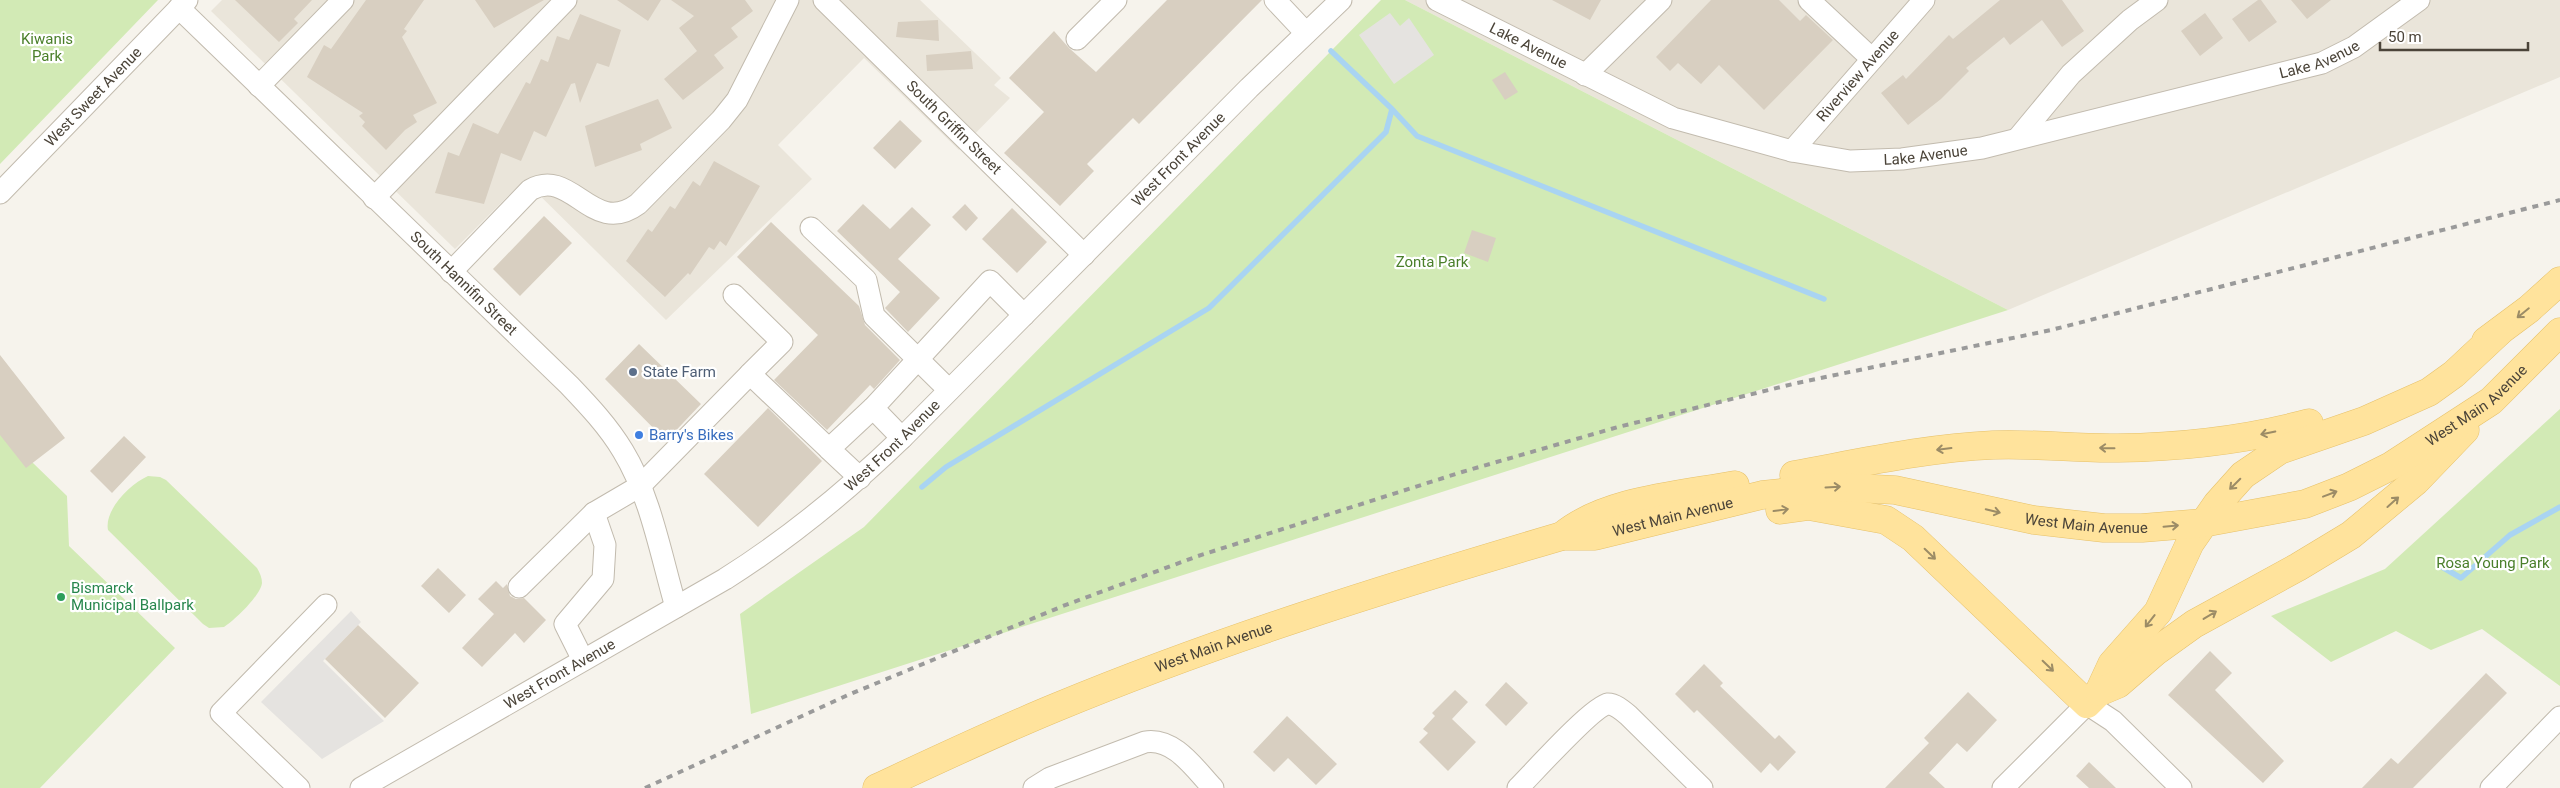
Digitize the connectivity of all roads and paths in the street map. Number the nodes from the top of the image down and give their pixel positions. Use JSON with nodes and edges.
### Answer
{"nodes":[{"id":1,"x":343,"y":0,"type":"edge"},
{"id":2,"x":566,"y":0,"type":"edge"},
{"id":3,"x":788,"y":0,"type":"edge"},
{"id":4,"x":824,"y":0,"type":"edge"},
{"id":5,"x":1116,"y":0,"type":"edge"},
{"id":6,"x":1274,"y":0,"type":"edge"},
{"id":7,"x":1341,"y":0,"type":"edge"},
{"id":8,"x":1437,"y":0,"type":"edge"},
{"id":9,"x":1661,"y":0,"type":"edge"},
{"id":10,"x":1809,"y":0,"type":"edge"},
{"id":11,"x":1924,"y":0,"type":"edge"},
{"id":12,"x":2157,"y":0,"type":"edge"},
{"id":13,"x":2419,"y":0,"type":"edge"},
{"id":14,"x":183,"y":4,"type":"edge"},
{"id":15,"x":1306,"y":33,"type":"junction"},
{"id":16,"x":1077,"y":39,"type":"dead end"},
{"id":17,"x":1872,"y":59,"type":"junction"},
{"id":18,"x":1585,"y":75,"type":"junction"},
{"id":19,"x":259,"y":86,"type":"junction"},
{"id":20,"x":2018,"y":138,"type":"junction"},
{"id":21,"x":1792,"y":151,"type":"junction"},
{"id":22,"x":0,"y":193,"type":"edge"},
{"id":23,"x":374,"y":198,"type":"junction"},
{"id":24,"x":811,"y":228,"type":"dead end"},
{"id":25,"x":1084,"y":254,"type":"junction"},
{"id":26,"x":451,"y":272,"type":"junction"},
{"id":27,"x":2560,"y":281,"type":"edge"},
{"id":28,"x":734,"y":295,"type":"dead end"},
{"id":29,"x":1024,"y":315,"type":"junction"},
{"id":30,"x":2500,"y":331,"type":"junction"},
{"id":31,"x":2560,"y":332,"type":"edge"},
{"id":32,"x":918,"y":359,"type":"junction"},
{"id":33,"x":750,"y":374,"type":"junction"},
{"id":34,"x":949,"y":390,"type":"junction"},
{"id":35,"x":2491,"y":401,"type":"junction"},
{"id":36,"x":873,"y":408,"type":"junction"},
{"id":37,"x":902,"y":438,"type":"junction"},
{"id":38,"x":829,"y":449,"type":"junction"},
{"id":39,"x":860,"y":478,"type":"junction"},
{"id":40,"x":640,"y":486,"type":"junction"},
{"id":41,"x":594,"y":513,"type":"junction"},
{"id":42,"x":2203,"y":523,"type":"junction"},
{"id":43,"x":1645,"y":525,"type":"junction"},
{"id":44,"x":1562,"y":536,"type":"junction"},
{"id":45,"x":518,"y":587,"type":"dead end"},
{"id":46,"x":326,"y":605,"type":"dead end"},
{"id":47,"x":676,"y":607,"type":"junction"},
{"id":48,"x":583,"y":660,"type":"junction"},
{"id":49,"x":2093,"y":698,"type":"junction"},
{"id":50,"x":2560,"y":717,"type":"edge"},
{"id":51,"x":299,"y":788,"type":"edge"},
{"id":52,"x":361,"y":788,"type":"edge"},
{"id":53,"x":877,"y":788,"type":"edge"},
{"id":54,"x":1034,"y":788,"type":"edge"},
{"id":55,"x":1213,"y":788,"type":"edge"},
{"id":56,"x":1518,"y":788,"type":"edge"},
{"id":57,"x":1702,"y":788,"type":"edge"},
{"id":58,"x":2003,"y":788,"type":"edge"},
{"id":59,"x":2181,"y":788,"type":"edge"},
{"id":60,"x":2490,"y":788,"type":"edge"}],
"edges":[{"from":1,"to":19,"type":"street"},
{"from":2,"to":23,"type":"street"},
{"from":3,"to":26,"type":"street"},
{"from":4,"to":25,"type":"street","name":"South Griffin Street"},
{"from":5,"to":16,"type":"street"},
{"from":6,"to":15,"type":"street"},
{"from":7,"to":15,"type":"street","name":"West Front Avenue"},
{"from":8,"to":18,"type":"street","name":"Lake Avenue"},
{"from":9,"to":18,"type":"street"},
{"from":10,"to":17,"type":"street"},
{"from":11,"to":17,"type":"street","name":"Riverview Avenue"},
{"from":12,"to":20,"type":"street"},
{"from":13,"to":20,"type":"street","name":"Lake Avenue"},
{"from":14,"to":19,"type":"street","name":"South Hannifin Street"},
{"from":14,"to":22,"type":"street","name":"West Sweet Avenue"},
{"from":15,"to":25,"type":"street","name":"West Front Avenue"},
{"from":17,"to":21,"type":"street","name":"Riverview Avenue"},
{"from":18,"to":21,"type":"street","name":"Lake Avenue"},
{"from":19,"to":23,"type":"street","name":"South Hannifin Street"},
{"from":20,"to":21,"type":"street","name":"Lake Avenue"},
{"from":23,"to":26,"type":"street","name":"South Hannifin Street"},
{"from":24,"to":32,"type":"street"},
{"from":25,"to":29,"type":"street","name":"West Front Avenue"},
{"from":26,"to":40,"type":"street","name":"South Hannifin Street"},
{"from":27,"to":30,"type":"main road","name":"West Main Avenue","one_way":true},
{"from":28,"to":33,"type":"street"},
{"from":29,"to":32,"type":"street"},
{"from":29,"to":34,"type":"street","name":"West Front Avenue"},
{"from":30,"to":42,"type":"main road","one_way":true},
{"from":30,"to":44,"type":"main road","name":"West Main Avenue","one_way":true},
{"from":31,"to":35,"type":"main road","name":"West Main Avenue"},
{"from":32,"to":34,"type":"street"},
{"from":32,"to":36,"type":"street"},
{"from":33,"to":38,"type":"street"},
{"from":33,"to":40,"type":"street"},
{"from":34,"to":37,"type":"street","name":"West Front Avenue"},
{"from":42,"to":35,"type":"main road","name":"West Main Avenue","one_way":true},
{"from":49,"to":35,"type":"main road","one_way":true},
{"from":36,"to":37,"type":"street"},
{"from":36,"to":38,"type":"street"},
{"from":37,"to":39,"type":"street","name":"West Front Avenue"},
{"from":38,"to":39,"type":"street"},
{"from":39,"to":47,"type":"street","name":"West Front Avenue"},
{"from":40,"to":41,"type":"street"},
{"from":40,"to":47,"type":"street","name":"South Hannifin Street"},
{"from":41,"to":45,"type":"street"},
{"from":41,"to":48,"type":"street"},
{"from":43,"to":42,"type":"main road","name":"West Main Avenue","one_way":true},
{"from":42,"to":49,"type":"main road","one_way":true},
{"from":43,"to":44,"type":"main road","name":"West Main Avenue"},
{"from":43,"to":49,"type":"main road","one_way":true},
{"from":44,"to":53,"type":"main road","name":"West Main Avenue"},
{"from":46,"to":51,"type":"street"},
{"from":47,"to":48,"type":"street","name":"West Front Avenue"},
{"from":48,"to":52,"type":"street","name":"West Front Avenue"},
{"from":49,"to":58,"type":"street"},
{"from":49,"to":59,"type":"street"},
{"from":50,"to":60,"type":"street"},
{"from":54,"to":55,"type":"street"},
{"from":56,"to":57,"type":"street"}]}
